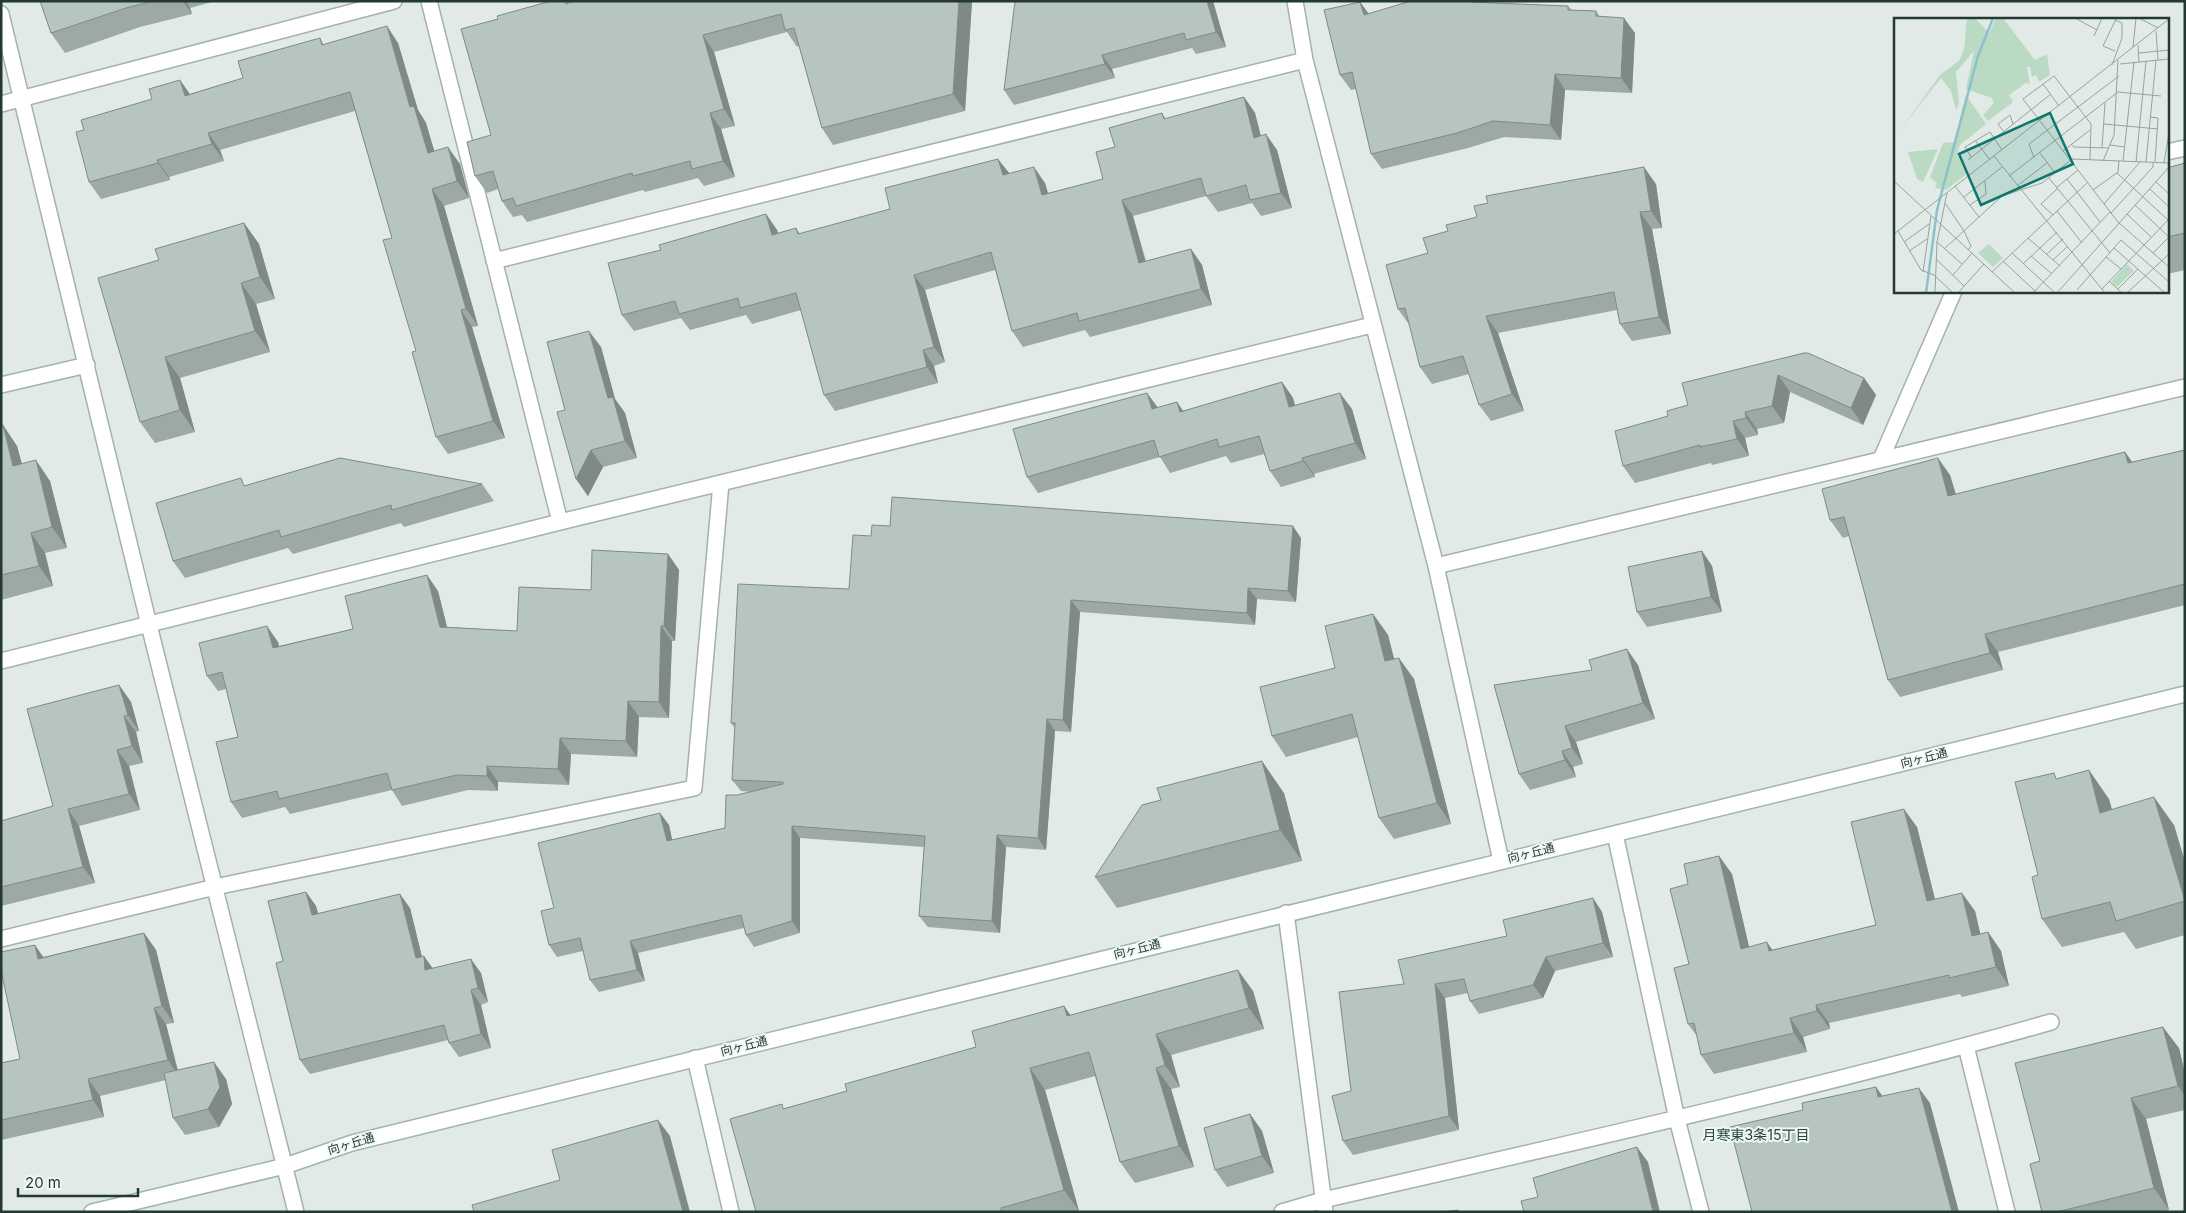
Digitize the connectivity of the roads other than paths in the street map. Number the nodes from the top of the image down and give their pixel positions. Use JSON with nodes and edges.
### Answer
{"nodes":[{"id":1,"x":394,"y":1,"type":"edge"},
{"id":2,"x":429,"y":1,"type":"edge"},
{"id":3,"x":1295,"y":1,"type":"edge"},
{"id":4,"x":1,"y":14,"type":"edge"},
{"id":5,"x":1305,"y":60,"type":"junction"},
{"id":6,"x":22,"y":99,"type":"junction"},
{"id":7,"x":1,"y":104,"type":"edge"},
{"id":8,"x":2185,"y":148,"type":"edge"},
{"id":9,"x":2168,"y":152,"type":"edge"},
{"id":10,"x":494,"y":261,"type":"junction"},
{"id":11,"x":1954,"y":292,"type":"edge"},
{"id":12,"x":1372,"y":325,"type":"junction"},
{"id":13,"x":86,"y":365,"type":"junction"},
{"id":14,"x":1,"y":385,"type":"edge"},
{"id":15,"x":2185,"y":387,"type":"edge"},
{"id":16,"x":1881,"y":459,"type":"junction"},
{"id":17,"x":721,"y":483,"type":"junction"},
{"id":18,"x":560,"y":522,"type":"junction"},
{"id":19,"x":1436,"y":566,"type":"junction"},
{"id":20,"x":149,"y":625,"type":"junction"},
{"id":21,"x":1,"y":661,"type":"edge"},
{"id":22,"x":2185,"y":694,"type":"edge"},
{"id":23,"x":1615,"y":834,"type":"junction"},
{"id":24,"x":1501,"y":861,"type":"junction"},
{"id":25,"x":215,"y":887,"type":"junction"},
{"id":26,"x":1286,"y":913,"type":"junction"},
{"id":27,"x":1,"y":939,"type":"edge"},
{"id":28,"x":2051,"y":1022,"type":"dead end"},
{"id":29,"x":1966,"y":1046,"type":"junction"},
{"id":30,"x":695,"y":1058,"type":"junction"},
{"id":31,"x":1677,"y":1119,"type":"junction"},
{"id":32,"x":285,"y":1166,"type":"junction"},
{"id":33,"x":1324,"y":1206,"type":"edge"},
{"id":34,"x":92,"y":1212,"type":"edge"},
{"id":35,"x":296,"y":1212,"type":"edge"},
{"id":36,"x":731,"y":1212,"type":"edge"},
{"id":37,"x":1282,"y":1212,"type":"edge"},
{"id":38,"x":1701,"y":1212,"type":"edge"},
{"id":39,"x":2007,"y":1212,"type":"edge"}],
"edges":[{"from":1,"to":6,"type":"street"},
{"from":2,"to":10,"type":"street"},
{"from":3,"to":5,"type":"street"},
{"from":4,"to":6,"type":"street"},
{"from":5,"to":10,"type":"street"},
{"from":5,"to":12,"type":"street"},
{"from":6,"to":7,"type":"street"},
{"from":6,"to":13,"type":"street"},
{"from":8,"to":9,"type":"street"},
{"from":10,"to":18,"type":"street"},
{"from":11,"to":16,"type":"street"},
{"from":12,"to":17,"type":"street"},
{"from":12,"to":19,"type":"street"},
{"from":13,"to":14,"type":"street"},
{"from":13,"to":20,"type":"street"},
{"from":15,"to":16,"type":"street"},
{"from":16,"to":19,"type":"street"},
{"from":17,"to":18,"type":"street"},
{"from":17,"to":25,"type":"street"},
{"from":18,"to":20,"type":"street"},
{"from":19,"to":24,"type":"street"},
{"from":20,"to":21,"type":"street"},
{"from":20,"to":25,"type":"street"},
{"from":22,"to":23,"type":"street","name":"向ヶ丘通"},
{"from":23,"to":24,"type":"street","name":"向ヶ丘通"},
{"from":23,"to":31,"type":"street"},
{"from":24,"to":26,"type":"street","name":"向ヶ丘通"},
{"from":25,"to":27,"type":"street"},
{"from":25,"to":32,"type":"street"},
{"from":26,"to":30,"type":"street","name":"向ヶ丘通"},
{"from":26,"to":33,"type":"street"},
{"from":28,"to":29,"type":"street"},
{"from":29,"to":31,"type":"street"},
{"from":29,"to":39,"type":"street"},
{"from":30,"to":32,"type":"street","name":"向ヶ丘通"},
{"from":30,"to":36,"type":"street"},
{"from":31,"to":33,"type":"street"},
{"from":31,"to":38,"type":"street"},
{"from":32,"to":34,"type":"street","name":"向ヶ丘通"},
{"from":32,"to":35,"type":"street"},
{"from":33,"to":37,"type":"street"}]}
